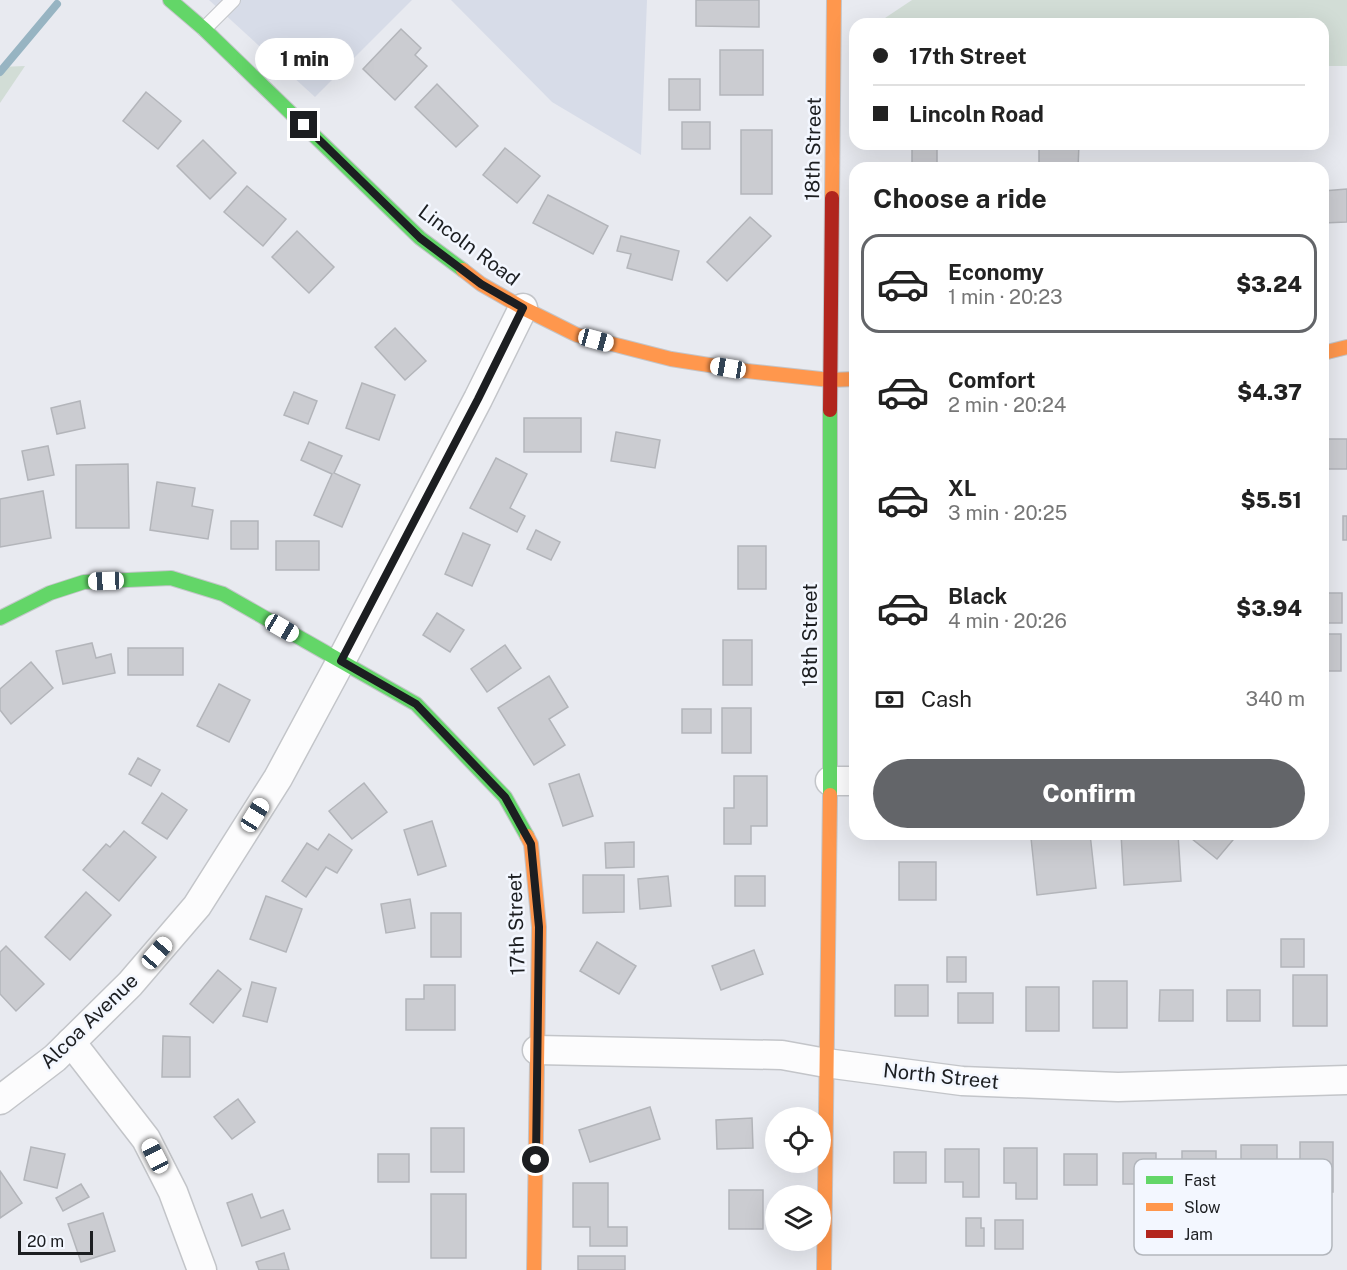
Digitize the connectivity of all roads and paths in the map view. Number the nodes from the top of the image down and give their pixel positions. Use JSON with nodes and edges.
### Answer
{"nodes":[{"id":1,"x":171,"y":0,"type":"edge"},
{"id":2,"x":197,"y":0,"type":"edge"},
{"id":3,"x":233,"y":0,"type":"edge"},
{"id":4,"x":834,"y":0,"type":"edge"},
{"id":5,"x":187,"y":14,"type":"junction"},
{"id":6,"x":204,"y":29,"type":"junction"},
{"id":7,"x":523,"y":308,"type":"junction"},
{"id":8,"x":1347,"y":347,"type":"edge"},
{"id":9,"x":1329,"y":352,"type":"edge"},
{"id":10,"x":849,"y":379,"type":"edge"},
{"id":11,"x":830,"y":380,"type":"junction"},
{"id":12,"x":0,"y":618,"type":"edge"},
{"id":13,"x":341,"y":661,"type":"junction"},
{"id":14,"x":842,"y":781,"type":"edge"},
{"id":15,"x":71,"y":1042,"type":"junction"},
{"id":16,"x":537,"y":1050,"type":"junction"},
{"id":17,"x":826,"y":1063,"type":"junction"},
{"id":18,"x":1347,"y":1080,"type":"edge"},
{"id":19,"x":0,"y":1100,"type":"edge"},
{"id":20,"x":202,"y":1270,"type":"edge"},
{"id":21,"x":534,"y":1270,"type":"edge"},
{"id":22,"x":824,"y":1270,"type":"edge"}],
"edges":[{"from":1,"to":5,"type":"street","name":"Lincoln Road"},
{"from":2,"to":5,"type":"lane"},
{"from":3,"to":6,"type":"lane"},
{"from":4,"to":11,"type":"street","name":"18th Street"},
{"from":5,"to":6,"type":"street","name":"Lincoln Road"},
{"from":6,"to":7,"type":"street","name":"Lincoln Road"},
{"from":7,"to":11,"type":"street","name":"Lincoln Road"},
{"from":7,"to":13,"type":"street","name":"Alcoa Avenue"},
{"from":8,"to":9,"type":"street"},
{"from":10,"to":11,"type":"street","name":"Lincoln Road"},
{"from":11,"to":14,"type":"street","name":"18th Street"},
{"from":12,"to":13,"type":"street","name":"17th Street"},
{"from":13,"to":15,"type":"street","name":"Alcoa Avenue"},
{"from":13,"to":16,"type":"street","name":"17th Street"},
{"from":14,"to":17,"type":"street","name":"18th Street"},
{"from":15,"to":19,"type":"street","name":"Alcoa Avenue"},
{"from":15,"to":20,"type":"street"},
{"from":16,"to":17,"type":"street","name":"North Street"},
{"from":16,"to":21,"type":"street","name":"17th Street"},
{"from":17,"to":18,"type":"street","name":"North Street"},
{"from":17,"to":22,"type":"street","name":"18th Street"}]}
